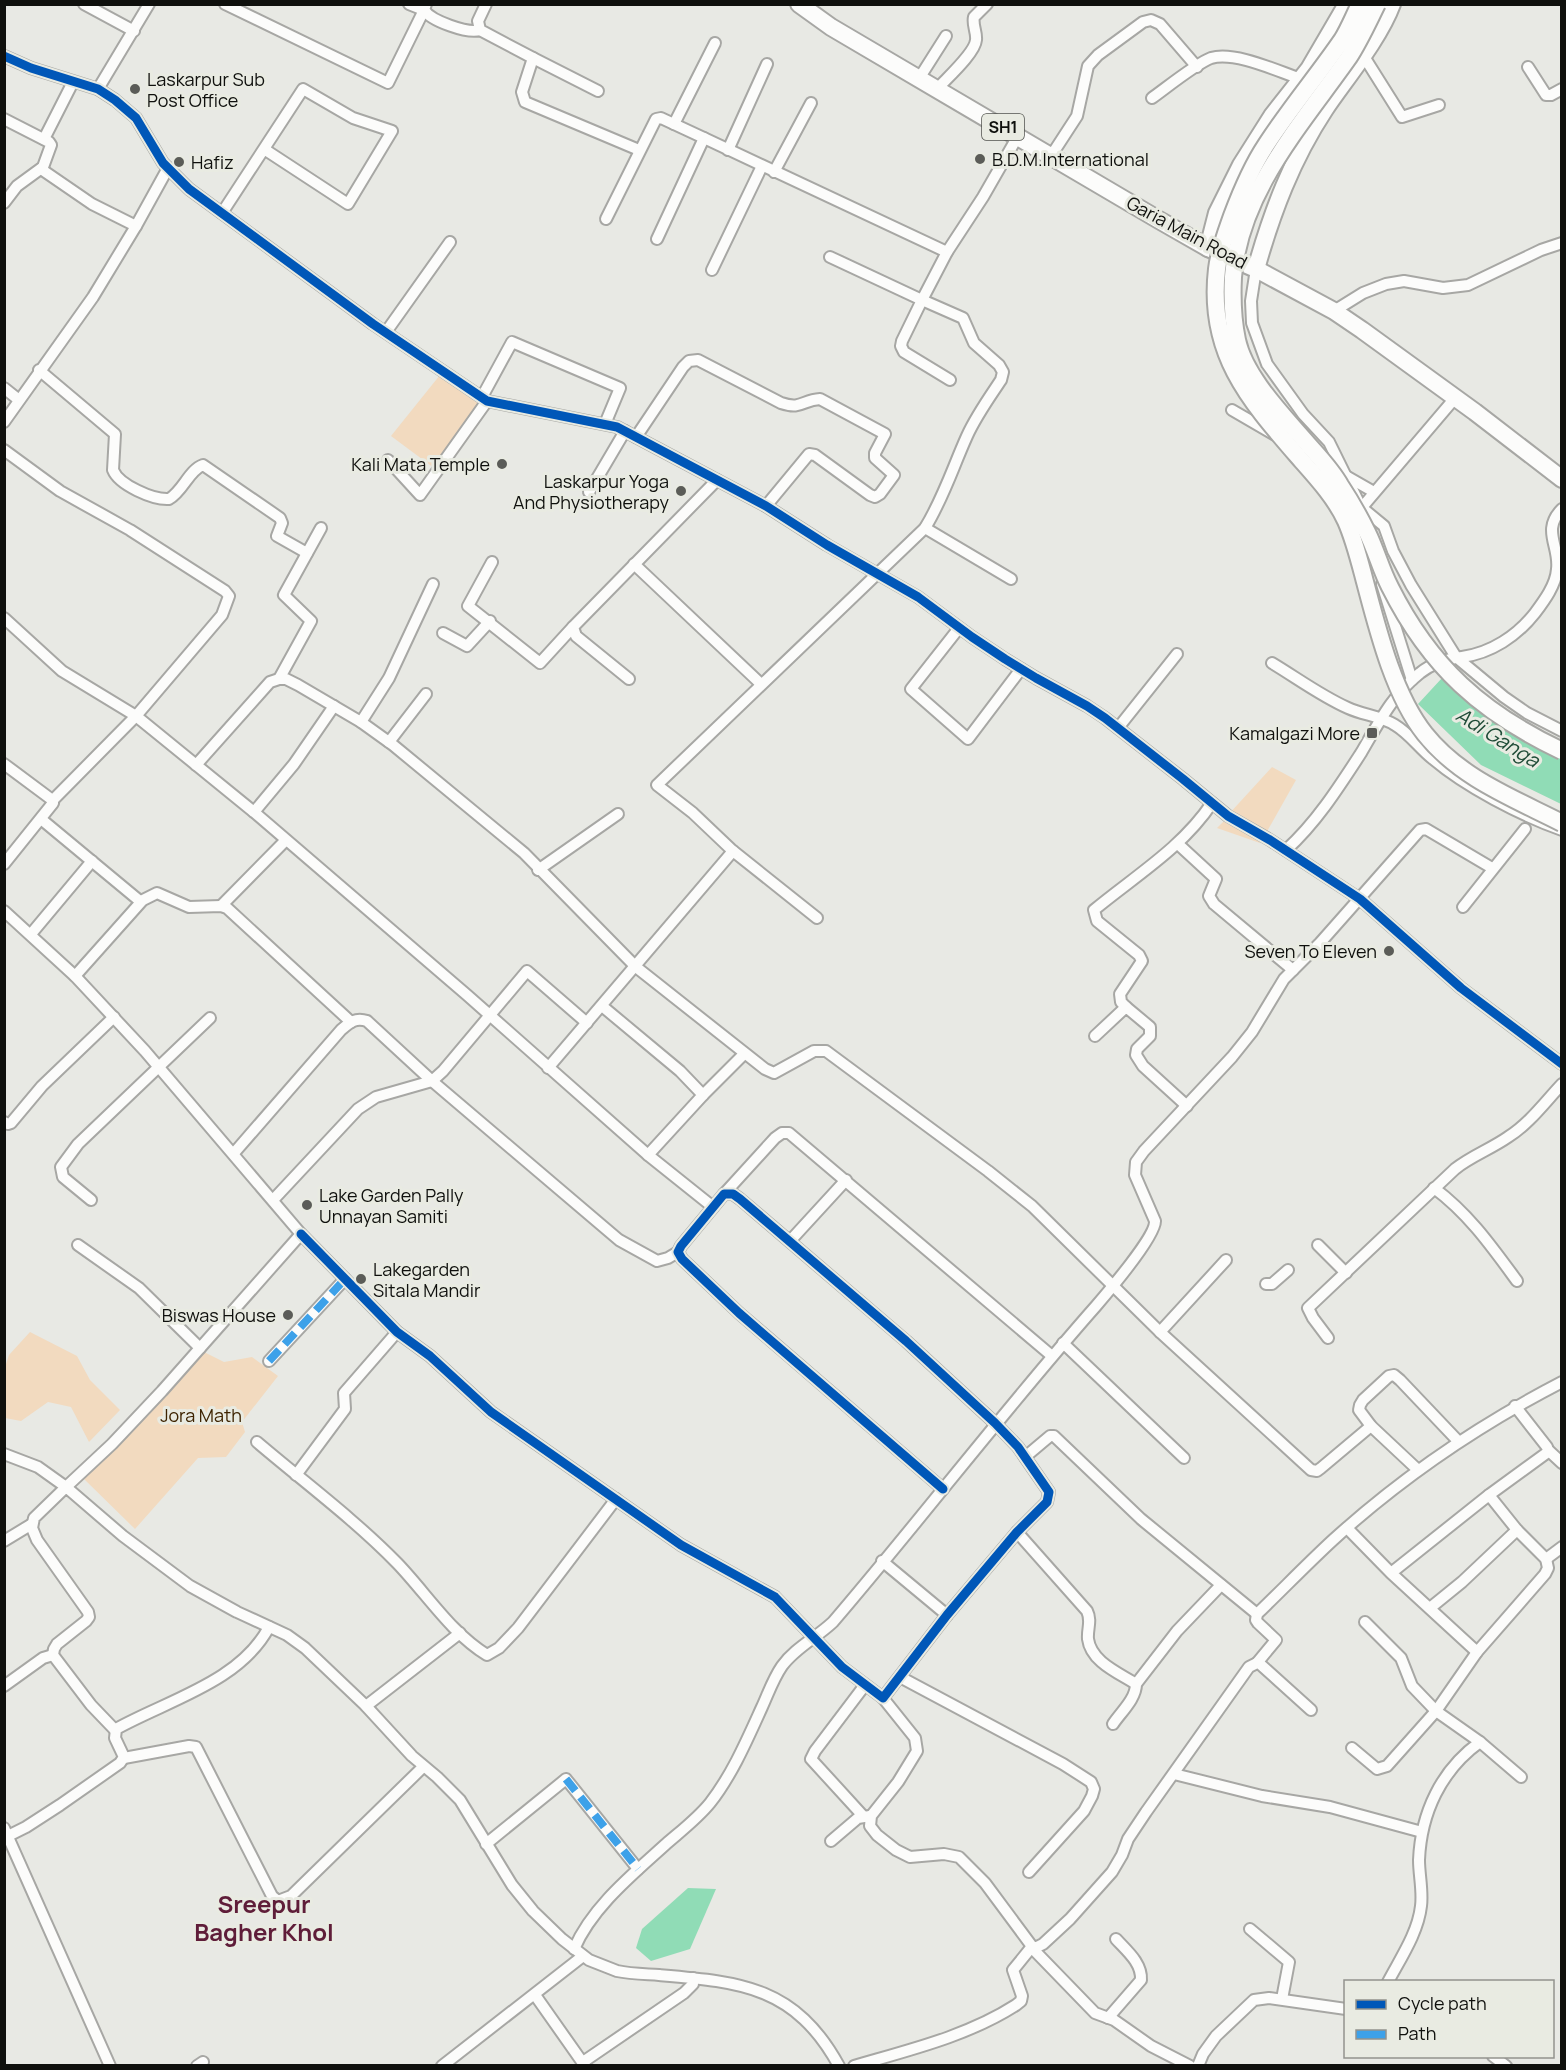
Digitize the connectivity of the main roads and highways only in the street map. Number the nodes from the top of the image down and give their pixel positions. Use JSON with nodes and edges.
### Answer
{"nodes":[{"id":1,"x":799,"y":4,"type":"edge"},
{"id":2,"x":1347,"y":4,"type":"edge"},
{"id":3,"x":1360,"y":4,"type":"edge"},
{"id":4,"x":1377,"y":4,"type":"edge"},
{"id":5,"x":1392,"y":4,"type":"edge"},
{"id":6,"x":1208,"y":248,"type":"junction"},
{"id":7,"x":1256,"y":269,"type":"junction"},
{"id":8,"x":1562,"y":479,"type":"edge"},
{"id":9,"x":1562,"y":751,"type":"edge"},
{"id":10,"x":1562,"y":823,"type":"edge"}],
"edges":[{"from":1,"to":6,"type":"main road","name":"Garia Main Road","number":"SH1"},
{"from":2,"to":6,"type":"main road"},
{"from":3,"to":10,"type":"main road","bridge":true},
{"from":4,"to":9,"type":"main road","bridge":true},
{"from":5,"to":7,"type":"main road"},
{"from":6,"to":7,"type":"main road","name":"Garia Main Road","number":"SH1"},
{"from":7,"to":8,"type":"main road","name":"Garia Main Road","number":"SH1"}]}
